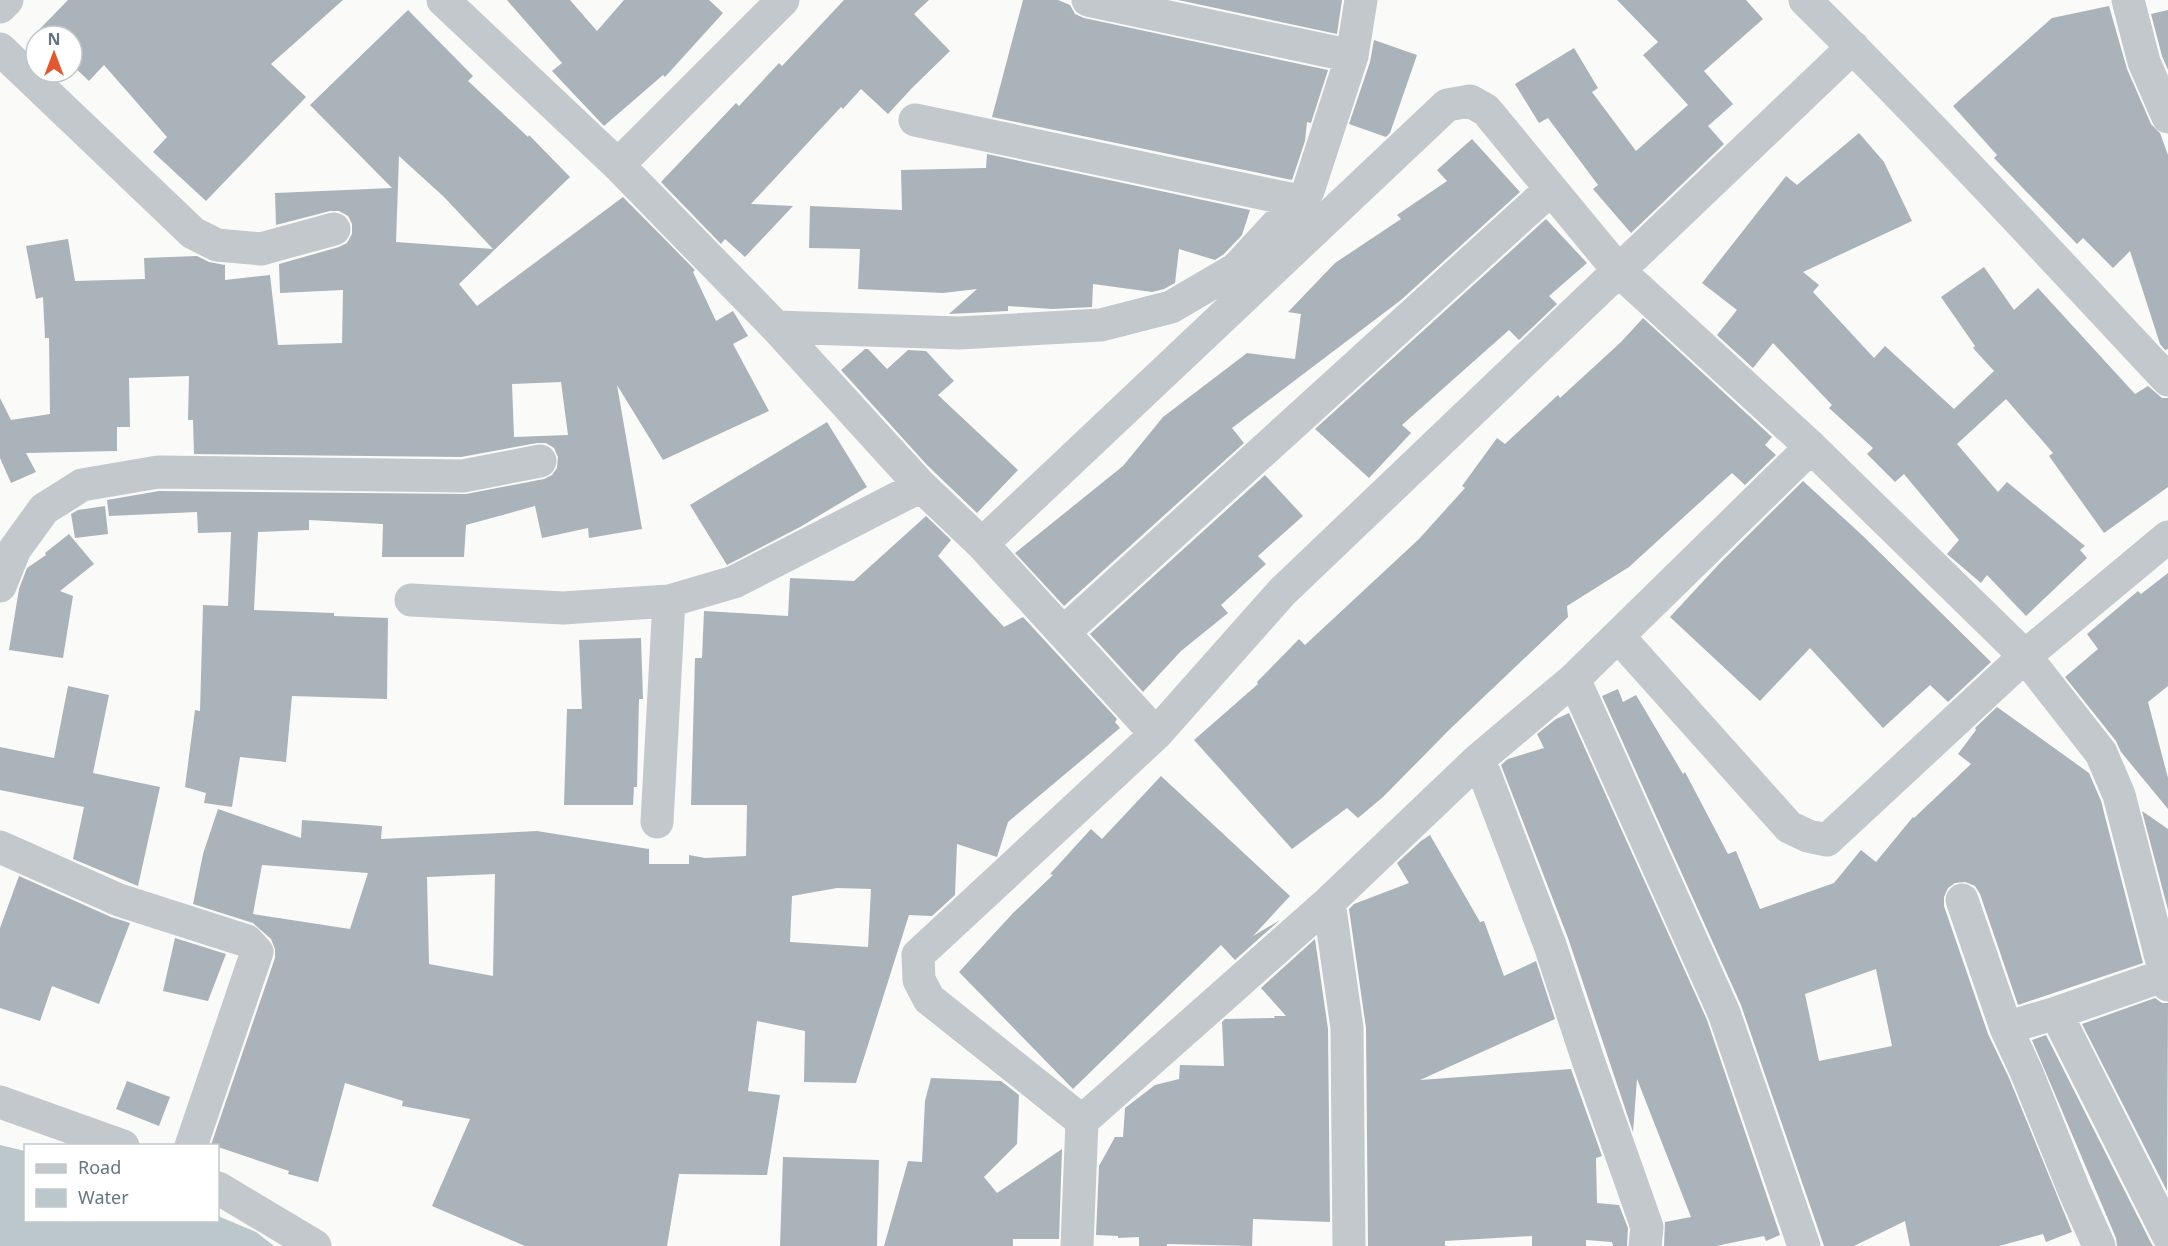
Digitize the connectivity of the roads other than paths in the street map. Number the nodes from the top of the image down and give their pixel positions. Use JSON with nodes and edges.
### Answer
{"nodes":[{"id":1,"x":7,"y":0,"type":"edge"},
{"id":2,"x":443,"y":0,"type":"edge"},
{"id":3,"x":783,"y":0,"type":"edge"},
{"id":4,"x":1088,"y":0,"type":"edge"},
{"id":5,"x":1360,"y":0,"type":"edge"},
{"id":6,"x":1805,"y":0,"type":"edge"},
{"id":7,"x":2128,"y":0,"type":"edge"},
{"id":8,"x":0,"y":7,"type":"edge"},
{"id":9,"x":1853,"y":47,"type":"junction"},
{"id":10,"x":0,"y":49,"type":"edge"},
{"id":11,"x":1352,"y":56,"type":"junction"},
{"id":12,"x":2168,"y":117,"type":"edge"},
{"id":13,"x":915,"y":120,"type":"dead end"},
{"id":14,"x":618,"y":165,"type":"junction"},
{"id":15,"x":1551,"y":189,"type":"junction"},
{"id":16,"x":1299,"y":201,"type":"junction"},
{"id":17,"x":334,"y":230,"type":"dead end"},
{"id":18,"x":1618,"y":270,"type":"junction"},
{"id":19,"x":776,"y":327,"type":"junction"},
{"id":20,"x":2168,"y":380,"type":"edge"},
{"id":21,"x":1811,"y":447,"type":"junction"},
{"id":22,"x":540,"y":461,"type":"dead end"},
{"id":23,"x":921,"y":486,"type":"junction"},
{"id":24,"x":2168,"y":537,"type":"edge"},
{"id":25,"x":982,"y":544,"type":"junction"},
{"id":26,"x":0,"y":586,"type":"edge"},
{"id":27,"x":411,"y":600,"type":"dead end"},
{"id":28,"x":669,"y":601,"type":"junction"},
{"id":29,"x":1064,"y":632,"type":"junction"},
{"id":30,"x":1618,"y":636,"type":"junction"},
{"id":31,"x":2025,"y":656,"type":"junction"},
{"id":32,"x":1574,"y":679,"type":"junction"},
{"id":33,"x":1156,"y":734,"type":"junction"},
{"id":34,"x":1479,"y":759,"type":"junction"},
{"id":35,"x":657,"y":822,"type":"dead end"},
{"id":36,"x":0,"y":847,"type":"edge"},
{"id":37,"x":1962,"y":900,"type":"dead end"},
{"id":38,"x":1329,"y":902,"type":"junction"},
{"id":39,"x":2167,"y":978,"type":"edge"},
{"id":40,"x":2056,"y":1014,"type":"junction"},
{"id":41,"x":2006,"y":1028,"type":"junction"},
{"id":42,"x":0,"y":1102,"type":"edge"},
{"id":43,"x":1082,"y":1121,"type":"junction"},
{"id":44,"x":117,"y":1144,"type":"edge"},
{"id":45,"x":192,"y":1144,"type":"edge"},
{"id":46,"x":219,"y":1189,"type":"edge"},
{"id":47,"x":2168,"y":1235,"type":"edge"},
{"id":48,"x":315,"y":1246,"type":"edge"},
{"id":49,"x":1077,"y":1246,"type":"edge"},
{"id":50,"x":1349,"y":1246,"type":"edge"},
{"id":51,"x":1645,"y":1246,"type":"edge"},
{"id":52,"x":1804,"y":1246,"type":"edge"},
{"id":53,"x":2099,"y":1246,"type":"edge"}],
"edges":[{"from":1,"to":8,"type":"street"},
{"from":2,"to":14,"type":"street"},
{"from":3,"to":14,"type":"street"},
{"from":4,"to":11,"type":"street"},
{"from":5,"to":11,"type":"street"},
{"from":6,"to":9,"type":"street"},
{"from":7,"to":12,"type":"street"},
{"from":9,"to":18,"type":"street"},
{"from":9,"to":20,"type":"street"},
{"from":10,"to":17,"type":"street"},
{"from":11,"to":16,"type":"street"},
{"from":13,"to":16,"type":"street"},
{"from":14,"to":19,"type":"street"},
{"from":15,"to":18,"type":"street"},
{"from":15,"to":25,"type":"street"},
{"from":15,"to":29,"type":"street"},
{"from":16,"to":19,"type":"street"},
{"from":18,"to":21,"type":"street"},
{"from":18,"to":33,"type":"street"},
{"from":19,"to":23,"type":"street"},
{"from":21,"to":30,"type":"street"},
{"from":21,"to":31,"type":"street"},
{"from":22,"to":26,"type":"street"},
{"from":23,"to":25,"type":"street"},
{"from":23,"to":28,"type":"street"},
{"from":24,"to":31,"type":"street"},
{"from":25,"to":29,"type":"street"},
{"from":27,"to":28,"type":"street"},
{"from":28,"to":35,"type":"street"},
{"from":29,"to":33,"type":"street"},
{"from":30,"to":31,"type":"street"},
{"from":30,"to":32,"type":"street"},
{"from":31,"to":39,"type":"street"},
{"from":32,"to":34,"type":"street"},
{"from":32,"to":52,"type":"street"},
{"from":33,"to":43,"type":"street"},
{"from":34,"to":38,"type":"street"},
{"from":34,"to":51,"type":"street"},
{"from":36,"to":45,"type":"street"},
{"from":37,"to":41,"type":"street"},
{"from":38,"to":43,"type":"street"},
{"from":38,"to":50,"type":"street"},
{"from":39,"to":40,"type":"street"},
{"from":40,"to":41,"type":"street"},
{"from":40,"to":47,"type":"street"},
{"from":41,"to":53,"type":"street"},
{"from":42,"to":44,"type":"street"},
{"from":43,"to":49,"type":"street"},
{"from":46,"to":48,"type":"street"}]}
